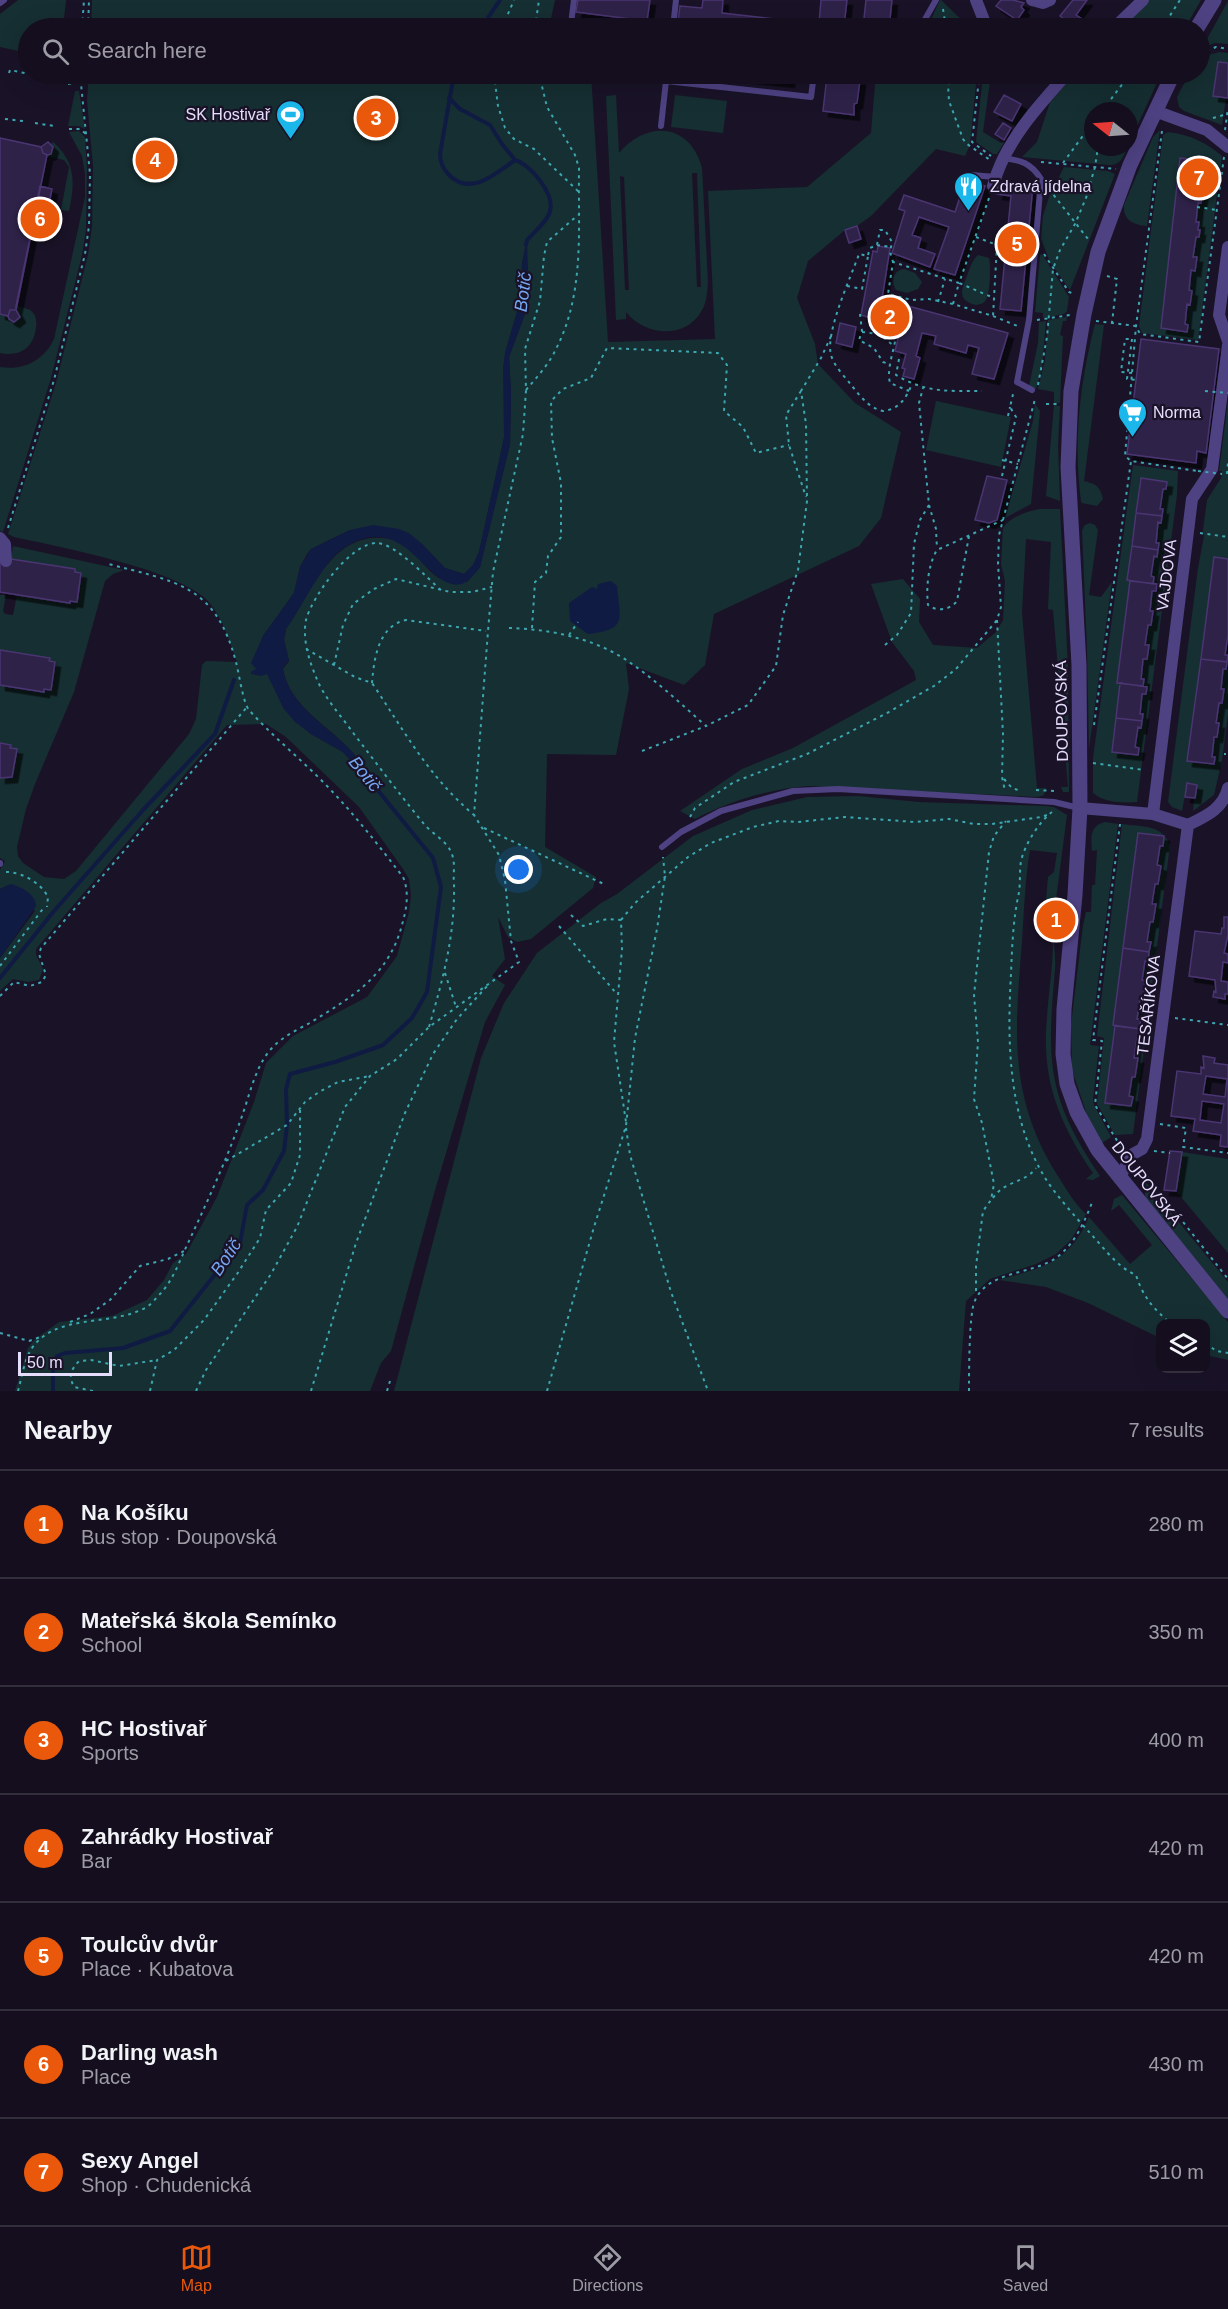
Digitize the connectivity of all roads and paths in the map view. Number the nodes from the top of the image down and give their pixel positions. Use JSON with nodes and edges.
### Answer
{"nodes":[{"id":1,"x":4,"y":0,"type":"edge"},
{"id":2,"x":84,"y":0,"type":"edge"},
{"id":3,"x":89,"y":0,"type":"edge"},
{"id":4,"x":514,"y":0,"type":"edge"},
{"id":5,"x":539,"y":0,"type":"edge"},
{"id":6,"x":574,"y":0,"type":"edge"},
{"id":7,"x":676,"y":0,"type":"edge"},
{"id":8,"x":936,"y":0,"type":"edge"},
{"id":9,"x":941,"y":0,"type":"edge"},
{"id":10,"x":976,"y":0,"type":"edge"},
{"id":11,"x":1032,"y":0,"type":"edge"},
{"id":12,"x":1050,"y":0,"type":"edge"},
{"id":13,"x":1143,"y":0,"type":"edge"},
{"id":14,"x":1180,"y":0,"type":"edge"},
{"id":15,"x":1214,"y":0,"type":"edge"},
{"id":16,"x":0,"y":3,"type":"edge"},
{"id":17,"x":83,"y":18,"type":"edge"},
{"id":18,"x":88,"y":18,"type":"edge"},
{"id":19,"x":506,"y":18,"type":"edge"},
{"id":20,"x":536,"y":18,"type":"edge"},
{"id":21,"x":572,"y":18,"type":"edge"},
{"id":22,"x":674,"y":18,"type":"edge"},
{"id":23,"x":926,"y":18,"type":"edge"},
{"id":24,"x":944,"y":18,"type":"edge"},
{"id":25,"x":983,"y":18,"type":"edge"},
{"id":26,"x":1124,"y":18,"type":"edge"},
{"id":27,"x":1168,"y":18,"type":"edge"},
{"id":28,"x":1203,"y":18,"type":"edge"},
{"id":29,"x":1228,"y":49,"type":"edge"},
{"id":30,"x":1210,"y":50,"type":"edge"},
{"id":31,"x":18,"y":72,"type":"edge"},
{"id":32,"x":9,"y":73,"type":"dead end"},
{"id":33,"x":79,"y":84,"type":"edge"},
{"id":34,"x":495,"y":84,"type":"edge"},
{"id":35,"x":541,"y":84,"type":"edge"},
{"id":36,"x":666,"y":84,"type":"edge"},
{"id":37,"x":693,"y":84,"type":"edge"},
{"id":38,"x":813,"y":84,"type":"edge"},
{"id":39,"x":948,"y":84,"type":"edge"},
{"id":40,"x":978,"y":84,"type":"edge"},
{"id":41,"x":1058,"y":84,"type":"edge"},
{"id":42,"x":1122,"y":84,"type":"edge"},
{"id":43,"x":1170,"y":84,"type":"edge"},
{"id":44,"x":1109,"y":102,"type":"edge"},
{"id":45,"x":1228,"y":108,"type":"edge"},
{"id":46,"x":1162,"y":114,"type":"junction"},
{"id":47,"x":1227,"y":114,"type":"edge"},
{"id":48,"x":5,"y":118,"type":"dead end"},
{"id":49,"x":1206,"y":120,"type":"dead end"},
{"id":50,"x":23,"y":122,"type":"dead end"},
{"id":51,"x":34,"y":123,"type":"dead end"},
{"id":52,"x":54,"y":126,"type":"dead end"},
{"id":53,"x":661,"y":126,"type":"dead end"},
{"id":54,"x":69,"y":129,"type":"dead end"},
{"id":55,"x":1225,"y":130,"type":"dead end"},
{"id":56,"x":1084,"y":134,"type":"edge"},
{"id":57,"x":87,"y":135,"type":"junction"},
{"id":58,"x":1226,"y":151,"type":"edge"},
{"id":59,"x":1097,"y":156,"type":"edge"},
{"id":60,"x":997,"y":157,"type":"junction"},
{"id":61,"x":1023,"y":160,"type":"junction"},
{"id":62,"x":1062,"y":164,"type":"junction"},
{"id":63,"x":1095,"y":167,"type":"junction"},
{"id":64,"x":1120,"y":169,"type":"dead end"},
{"id":65,"x":972,"y":175,"type":"dead end"},
{"id":66,"x":1222,"y":176,"type":"junction"},
{"id":67,"x":1201,"y":178,"type":"dead end"},
{"id":68,"x":1041,"y":179,"type":"junction"},
{"id":69,"x":994,"y":182,"type":"junction"},
{"id":70,"x":579,"y":192,"type":"junction"},
{"id":71,"x":1198,"y":208,"type":"dead end"},
{"id":72,"x":1217,"y":210,"type":"junction"},
{"id":73,"x":578,"y":215,"type":"junction"},
{"id":74,"x":1075,"y":224,"type":"junction"},
{"id":75,"x":976,"y":237,"type":"junction"},
{"id":76,"x":1092,"y":244,"type":"dead end"},
{"id":77,"x":876,"y":245,"type":"junction"},
{"id":78,"x":1037,"y":246,"type":"junction"},
{"id":79,"x":891,"y":247,"type":"junction"},
{"id":80,"x":1228,"y":247,"type":"edge"},
{"id":81,"x":868,"y":256,"type":"junction"},
{"id":82,"x":893,"y":262,"type":"junction"},
{"id":83,"x":1109,"y":266,"type":"dead end"},
{"id":84,"x":1053,"y":269,"type":"junction"},
{"id":85,"x":945,"y":279,"type":"junction"},
{"id":86,"x":959,"y":283,"type":"junction"},
{"id":87,"x":847,"y":286,"type":"junction"},
{"id":88,"x":1074,"y":294,"type":"dead end"},
{"id":89,"x":994,"y":298,"type":"junction"},
{"id":90,"x":938,"y":302,"type":"junction"},
{"id":91,"x":953,"y":304,"type":"junction"},
{"id":92,"x":860,"y":314,"type":"dead end"},
{"id":93,"x":1070,"y":315,"type":"dead end"},
{"id":94,"x":993,"y":316,"type":"junction"},
{"id":95,"x":1045,"y":319,"type":"junction"},
{"id":96,"x":1096,"y":321,"type":"dead end"},
{"id":97,"x":1112,"y":323,"type":"junction"},
{"id":98,"x":1136,"y":326,"type":"junction"},
{"id":99,"x":894,"y":327,"type":"dead end"},
{"id":100,"x":1021,"y":327,"type":"dead end"},
{"id":101,"x":861,"y":332,"type":"junction"},
{"id":102,"x":832,"y":334,"type":"junction"},
{"id":103,"x":1228,"y":343,"type":"edge"},
{"id":104,"x":894,"y":346,"type":"junction"},
{"id":105,"x":899,"y":358,"type":"dead end"},
{"id":106,"x":889,"y":364,"type":"junction"},
{"id":107,"x":1132,"y":373,"type":"junction"},
{"id":108,"x":1136,"y":380,"type":"dead end"},
{"id":109,"x":1017,"y":382,"type":"junction"},
{"id":110,"x":912,"y":384,"type":"junction"},
{"id":111,"x":923,"y":388,"type":"junction"},
{"id":112,"x":526,"y":390,"type":"junction"},
{"id":113,"x":1032,"y":390,"type":"dead end"},
{"id":114,"x":801,"y":391,"type":"junction"},
{"id":115,"x":909,"y":391,"type":"junction"},
{"id":116,"x":982,"y":391,"type":"dead end"},
{"id":117,"x":1205,"y":391,"type":"dead end"},
{"id":118,"x":1228,"y":393,"type":"edge"},
{"id":119,"x":1046,"y":404,"type":"dead end"},
{"id":120,"x":1062,"y":405,"type":"dead end"},
{"id":121,"x":1010,"y":407,"type":"junction"},
{"id":122,"x":1008,"y":416,"type":"dead end"},
{"id":123,"x":789,"y":445,"type":"junction"},
{"id":124,"x":1004,"y":461,"type":"junction"},
{"id":125,"x":1131,"y":461,"type":"junction"},
{"id":126,"x":1228,"y":462,"type":"edge"},
{"id":127,"x":1018,"y":464,"type":"junction"},
{"id":128,"x":1227,"y":474,"type":"edge"},
{"id":129,"x":1002,"y":476,"type":"dead end"},
{"id":130,"x":807,"y":501,"type":"junction"},
{"id":131,"x":929,"y":505,"type":"junction"},
{"id":132,"x":1003,"y":520,"type":"junction"},
{"id":133,"x":1209,"y":534,"type":"dead end"},
{"id":134,"x":3,"y":535,"type":"edge"},
{"id":135,"x":969,"y":536,"type":"junction"},
{"id":136,"x":1228,"y":537,"type":"edge"},
{"id":137,"x":937,"y":550,"type":"junction"},
{"id":138,"x":6,"y":561,"type":"dead end"},
{"id":139,"x":105,"y":563,"type":"dead end"},
{"id":140,"x":492,"y":587,"type":"junction"},
{"id":141,"x":442,"y":591,"type":"junction"},
{"id":142,"x":997,"y":620,"type":"junction"},
{"id":143,"x":578,"y":622,"type":"dead end"},
{"id":144,"x":509,"y":628,"type":"dead end"},
{"id":145,"x":532,"y":628,"type":"junction"},
{"id":146,"x":488,"y":631,"type":"junction"},
{"id":147,"x":569,"y":635,"type":"junction"},
{"id":148,"x":885,"y":645,"type":"dead end"},
{"id":149,"x":306,"y":649,"type":"junction"},
{"id":150,"x":334,"y":665,"type":"junction"},
{"id":151,"x":372,"y":683,"type":"junction"},
{"id":152,"x":247,"y":707,"type":"junction"},
{"id":153,"x":706,"y":726,"type":"junction"},
{"id":154,"x":1094,"y":729,"type":"dead end"},
{"id":155,"x":642,"y":751,"type":"dead end"},
{"id":156,"x":1091,"y":763,"type":"dead end"},
{"id":157,"x":1144,"y":770,"type":"dead end"},
{"id":158,"x":1002,"y":777,"type":"junction"},
{"id":159,"x":1228,"y":788,"type":"edge"},
{"id":160,"x":1024,"y":790,"type":"dead end"},
{"id":161,"x":1030,"y":790,"type":"dead end"},
{"id":162,"x":1054,"y":791,"type":"dead end"},
{"id":163,"x":1008,"y":800,"type":"junction"},
{"id":164,"x":1075,"y":806,"type":"junction"},
{"id":165,"x":1121,"y":812,"type":"junction"},
{"id":166,"x":1050,"y":814,"type":"junction"},
{"id":167,"x":1153,"y":814,"type":"junction"},
{"id":168,"x":474,"y":815,"type":"junction"},
{"id":169,"x":1006,"y":821,"type":"junction"},
{"id":170,"x":1188,"y":825,"type":"junction"},
{"id":171,"x":483,"y":828,"type":"junction"},
{"id":172,"x":681,"y":832,"type":"junction"},
{"id":173,"x":662,"y":847,"type":"joint"},
{"id":174,"x":0,"y":871,"type":"edge"},
{"id":175,"x":665,"y":876,"type":"junction"},
{"id":176,"x":606,"y":885,"type":"dead end"},
{"id":177,"x":571,"y":915,"type":"dead end"},
{"id":178,"x":621,"y":920,"type":"junction"},
{"id":179,"x":559,"y":926,"type":"dead end"},
{"id":180,"x":0,"y":966,"type":"edge"},
{"id":181,"x":445,"y":973,"type":"junction"},
{"id":182,"x":493,"y":980,"type":"junction"},
{"id":183,"x":617,"y":994,"type":"junction"},
{"id":184,"x":0,"y":996,"type":"edge"},
{"id":185,"x":456,"y":1007,"type":"junction"},
{"id":186,"x":1168,"y":1017,"type":"dead end"},
{"id":187,"x":1228,"y":1025,"type":"edge"},
{"id":188,"x":429,"y":1027,"type":"junction"},
{"id":189,"x":370,"y":1076,"type":"junction"},
{"id":190,"x":300,"y":1110,"type":"junction"},
{"id":191,"x":1150,"y":1123,"type":"junction"},
{"id":192,"x":626,"y":1125,"type":"junction"},
{"id":193,"x":1121,"y":1147,"type":"dead end"},
{"id":194,"x":1151,"y":1151,"type":"dead end"},
{"id":195,"x":1170,"y":1153,"type":"dead end"},
{"id":196,"x":1228,"y":1153,"type":"edge"},
{"id":197,"x":226,"y":1161,"type":"junction"},
{"id":198,"x":1036,"y":1168,"type":"dead end"},
{"id":199,"x":1146,"y":1176,"type":"dead end"},
{"id":200,"x":1119,"y":1178,"type":"junction"},
{"id":201,"x":991,"y":1200,"type":"junction"},
{"id":202,"x":1092,"y":1200,"type":"dead end"},
{"id":203,"x":1082,"y":1224,"type":"junction"},
{"id":204,"x":184,"y":1251,"type":"junction"},
{"id":205,"x":1228,"y":1279,"type":"edge"},
{"id":206,"x":976,"y":1291,"type":"dead end"},
{"id":207,"x":1228,"y":1311,"type":"edge"},
{"id":208,"x":1167,"y":1319,"type":"edge"},
{"id":209,"x":66,"y":1324,"type":"junction"},
{"id":210,"x":0,"y":1333,"type":"edge"},
{"id":211,"x":49,"y":1334,"type":"junction"},
{"id":212,"x":1210,"y":1346,"type":"edge"},
{"id":213,"x":1228,"y":1353,"type":"edge"},
{"id":214,"x":157,"y":1360,"type":"junction"},
{"id":215,"x":390,"y":1382,"type":"dead end"},
{"id":216,"x":18,"y":1391,"type":"edge"},
{"id":217,"x":93,"y":1391,"type":"edge"},
{"id":218,"x":150,"y":1391,"type":"edge"},
{"id":219,"x":196,"y":1391,"type":"edge"},
{"id":220,"x":311,"y":1391,"type":"edge"},
{"id":221,"x":387,"y":1391,"type":"edge"},
{"id":222,"x":547,"y":1391,"type":"edge"},
{"id":223,"x":708,"y":1391,"type":"edge"},
{"id":224,"x":969,"y":1391,"type":"edge"}],
"edges":[{"from":1,"to":16,"type":"lane"},
{"from":2,"to":17,"type":"path"},
{"from":3,"to":18,"type":"path"},
{"from":4,"to":19,"type":"path"},
{"from":5,"to":20,"type":"path"},
{"from":6,"to":21,"type":"lane"},
{"from":7,"to":22,"type":"lane"},
{"from":8,"to":23,"type":"lane"},
{"from":9,"to":24,"type":"path"},
{"from":10,"to":25,"type":"street"},
{"from":11,"to":12,"type":"street"},
{"from":13,"to":26,"type":"street"},
{"from":14,"to":27,"type":"path"},
{"from":15,"to":28,"type":"street"},
{"from":29,"to":30,"type":"path"},
{"from":31,"to":32,"type":"path"},
{"from":33,"to":57,"type":"path"},
{"from":34,"to":70,"type":"path"},
{"from":35,"to":70,"type":"path"},
{"from":36,"to":53,"type":"lane"},
{"from":37,"to":38,"type":"lane"},
{"from":39,"to":60,"type":"path"},
{"from":40,"to":60,"type":"path"},
{"from":41,"to":60,"type":"street"},
{"from":42,"to":44,"type":"path"},
{"from":43,"to":46,"type":"street","name":"DOUPOVSKÁ"},
{"from":45,"to":47,"type":"path"},
{"from":46,"to":58,"type":"street"},
{"from":46,"to":98,"type":"path"},
{"from":46,"to":164,"type":"street","name":"DOUPOVSKÁ"},
{"from":47,"to":49,"type":"path"},
{"from":47,"to":55,"type":"path"},
{"from":48,"to":50,"type":"path"},
{"from":51,"to":52,"type":"path"},
{"from":54,"to":57,"type":"path"},
{"from":56,"to":62,"type":"path"},
{"from":57,"to":134,"type":"path"},
{"from":58,"to":66,"type":"path"},
{"from":59,"to":63,"type":"path"},
{"from":60,"to":61,"type":"lane"},
{"from":60,"to":69,"type":"street"},
{"from":61,"to":62,"type":"path"},
{"from":61,"to":68,"type":"lane"},
{"from":62,"to":63,"type":"path"},
{"from":63,"to":64,"type":"path"},
{"from":63,"to":74,"type":"path"},
{"from":65,"to":69,"type":"lane"},
{"from":66,"to":67,"type":"path"},
{"from":66,"to":72,"type":"path"},
{"from":68,"to":74,"type":"path"},
{"from":68,"to":78,"type":"lane"},
{"from":69,"to":75,"type":"path"},
{"from":70,"to":73,"type":"path"},
{"from":71,"to":72,"type":"path"},
{"from":72,"to":98,"type":"path"},
{"from":73,"to":112,"type":"path"},
{"from":73,"to":112,"type":"path"},
{"from":74,"to":76,"type":"path"},
{"from":74,"to":84,"type":"path"},
{"from":75,"to":86,"type":"path"},
{"from":75,"to":89,"type":"path"},
{"from":77,"to":79,"type":"path"},
{"from":77,"to":79,"type":"path"},
{"from":77,"to":81,"type":"path"},
{"from":78,"to":84,"type":"path"},
{"from":78,"to":109,"type":"lane"},
{"from":79,"to":82,"type":"path"},
{"from":80,"to":103,"type":"street","name":"VAJDOVA"},
{"from":81,"to":87,"type":"path"},
{"from":81,"to":87,"type":"path"},
{"from":82,"to":85,"type":"path"},
{"from":82,"to":90,"type":"path"},
{"from":83,"to":97,"type":"path"},
{"from":84,"to":88,"type":"path"},
{"from":84,"to":95,"type":"path"},
{"from":85,"to":86,"type":"path"},
{"from":85,"to":90,"type":"path"},
{"from":86,"to":89,"type":"path"},
{"from":86,"to":91,"type":"path"},
{"from":87,"to":102,"type":"path"},
{"from":89,"to":94,"type":"path"},
{"from":90,"to":91,"type":"path"},
{"from":91,"to":94,"type":"path"},
{"from":92,"to":101,"type":"path"},
{"from":93,"to":95,"type":"path"},
{"from":94,"to":100,"type":"path"},
{"from":95,"to":127,"type":"path"},
{"from":96,"to":97,"type":"path"},
{"from":97,"to":98,"type":"path"},
{"from":98,"to":107,"type":"path"},
{"from":99,"to":104,"type":"path"},
{"from":101,"to":104,"type":"path"},
{"from":101,"to":106,"type":"path"},
{"from":102,"to":114,"type":"path"},
{"from":102,"to":115,"type":"path"},
{"from":103,"to":167,"type":"street","name":"VAJDOVA"},
{"from":104,"to":106,"type":"path"},
{"from":105,"to":110,"type":"path"},
{"from":106,"to":115,"type":"path"},
{"from":107,"to":108,"type":"path","bridge":true},
{"from":107,"to":125,"type":"path"},
{"from":109,"to":113,"type":"lane"},
{"from":109,"to":121,"type":"path"},
{"from":110,"to":111,"type":"path"},
{"from":110,"to":115,"type":"path"},
{"from":111,"to":116,"type":"path"},
{"from":111,"to":131,"type":"path"},
{"from":112,"to":140,"type":"path"},
{"from":114,"to":123,"type":"path"},
{"from":114,"to":130,"type":"path"},
{"from":117,"to":118,"type":"path","bridge":true},
{"from":119,"to":120,"type":"path"},
{"from":121,"to":122,"type":"path"},
{"from":121,"to":124,"type":"path"},
{"from":123,"to":130,"type":"path"},
{"from":123,"to":145,"type":"path"},
{"from":124,"to":127,"type":"path"},
{"from":124,"to":129,"type":"path"},
{"from":125,"to":128,"type":"path","bridge":true},
{"from":125,"to":154,"type":"path"},
{"from":126,"to":128,"type":"path"},
{"from":127,"to":132,"type":"path"},
{"from":130,"to":153,"type":"path"},
{"from":131,"to":137,"type":"path"},
{"from":131,"to":148,"type":"path"},
{"from":132,"to":135,"type":"path"},
{"from":132,"to":142,"type":"path"},
{"from":133,"to":136,"type":"path"},
{"from":134,"to":138,"type":"street"},
{"from":135,"to":137,"type":"path"},
{"from":135,"to":137,"type":"path"},
{"from":139,"to":152,"type":"path"},
{"from":140,"to":141,"type":"path"},
{"from":140,"to":146,"type":"path"},
{"from":141,"to":149,"type":"path"},
{"from":141,"to":150,"type":"path"},
{"from":142,"to":158,"type":"path"},
{"from":142,"to":172,"type":"path"},
{"from":143,"to":147,"type":"path"},
{"from":144,"to":145,"type":"path"},
{"from":145,"to":147,"type":"path"},
{"from":146,"to":151,"type":"path"},
{"from":146,"to":168,"type":"path"},
{"from":147,"to":153,"type":"path"},
{"from":149,"to":150,"type":"path"},
{"from":149,"to":181,"type":"path"},
{"from":150,"to":151,"type":"path"},
{"from":151,"to":168,"type":"path"},
{"from":152,"to":184,"type":"path"},
{"from":152,"to":197,"type":"path"},
{"from":153,"to":155,"type":"path"},
{"from":156,"to":157,"type":"path"},
{"from":158,"to":160,"type":"path"},
{"from":158,"to":163,"type":"path"},
{"from":159,"to":170,"type":"street"},
{"from":161,"to":162,"type":"path"},
{"from":163,"to":164,"type":"lane"},
{"from":163,"to":172,"type":"lane"},
{"from":164,"to":165,"type":"street"},
{"from":164,"to":166,"type":"path"},
{"from":164,"to":200,"type":"street","name":"DOUPOVSKÁ"},
{"from":165,"to":167,"type":"street"},
{"from":165,"to":193,"type":"path"},
{"from":166,"to":169,"type":"path"},
{"from":166,"to":203,"type":"path"},
{"from":167,"to":170,"type":"street"},
{"from":168,"to":171,"type":"path"},
{"from":169,"to":175,"type":"path"},
{"from":169,"to":201,"type":"path"},
{"from":170,"to":191,"type":"street","name":"TESAŘÍKOVA"},
{"from":171,"to":176,"type":"path"},
{"from":171,"to":182,"type":"path"},
{"from":172,"to":173,"type":"lane"},
{"from":173,"to":175,"type":"path"},
{"from":174,"to":180,"type":"path"},
{"from":175,"to":178,"type":"path"},
{"from":175,"to":192,"type":"path"},
{"from":177,"to":178,"type":"path"},
{"from":178,"to":183,"type":"path"},
{"from":179,"to":183,"type":"path"},
{"from":181,"to":185,"type":"path"},
{"from":181,"to":188,"type":"path"},
{"from":182,"to":185,"type":"path"},
{"from":182,"to":220,"type":"path"},
{"from":183,"to":192,"type":"path"},
{"from":185,"to":188,"type":"path"},
{"from":186,"to":187,"type":"path"},
{"from":188,"to":189,"type":"path"},
{"from":189,"to":190,"type":"path"},
{"from":189,"to":219,"type":"path"},
{"from":190,"to":197,"type":"path"},
{"from":190,"to":214,"type":"path"},
{"from":191,"to":196,"type":"path"},
{"from":191,"to":200,"type":"street","name":"TESAŘÍKOVA"},
{"from":192,"to":222,"type":"path"},
{"from":192,"to":223,"type":"path"},
{"from":194,"to":195,"type":"path"},
{"from":197,"to":204,"type":"path"},
{"from":198,"to":201,"type":"path"},
{"from":199,"to":205,"type":"path"},
{"from":200,"to":207,"type":"street","name":"DOUPOVSKÁ"},
{"from":201,"to":206,"type":"path"},
{"from":202,"to":203,"type":"path"},
{"from":203,"to":208,"type":"path"},
{"from":203,"to":224,"type":"path"},
{"from":204,"to":209,"type":"path"},
{"from":204,"to":209,"type":"path"},
{"from":209,"to":211,"type":"path"},
{"from":210,"to":211,"type":"path"},
{"from":211,"to":216,"type":"path"},
{"from":212,"to":213,"type":"path"},
{"from":214,"to":217,"type":"path"},
{"from":214,"to":218,"type":"path"},
{"from":215,"to":221,"type":"path"}]}
